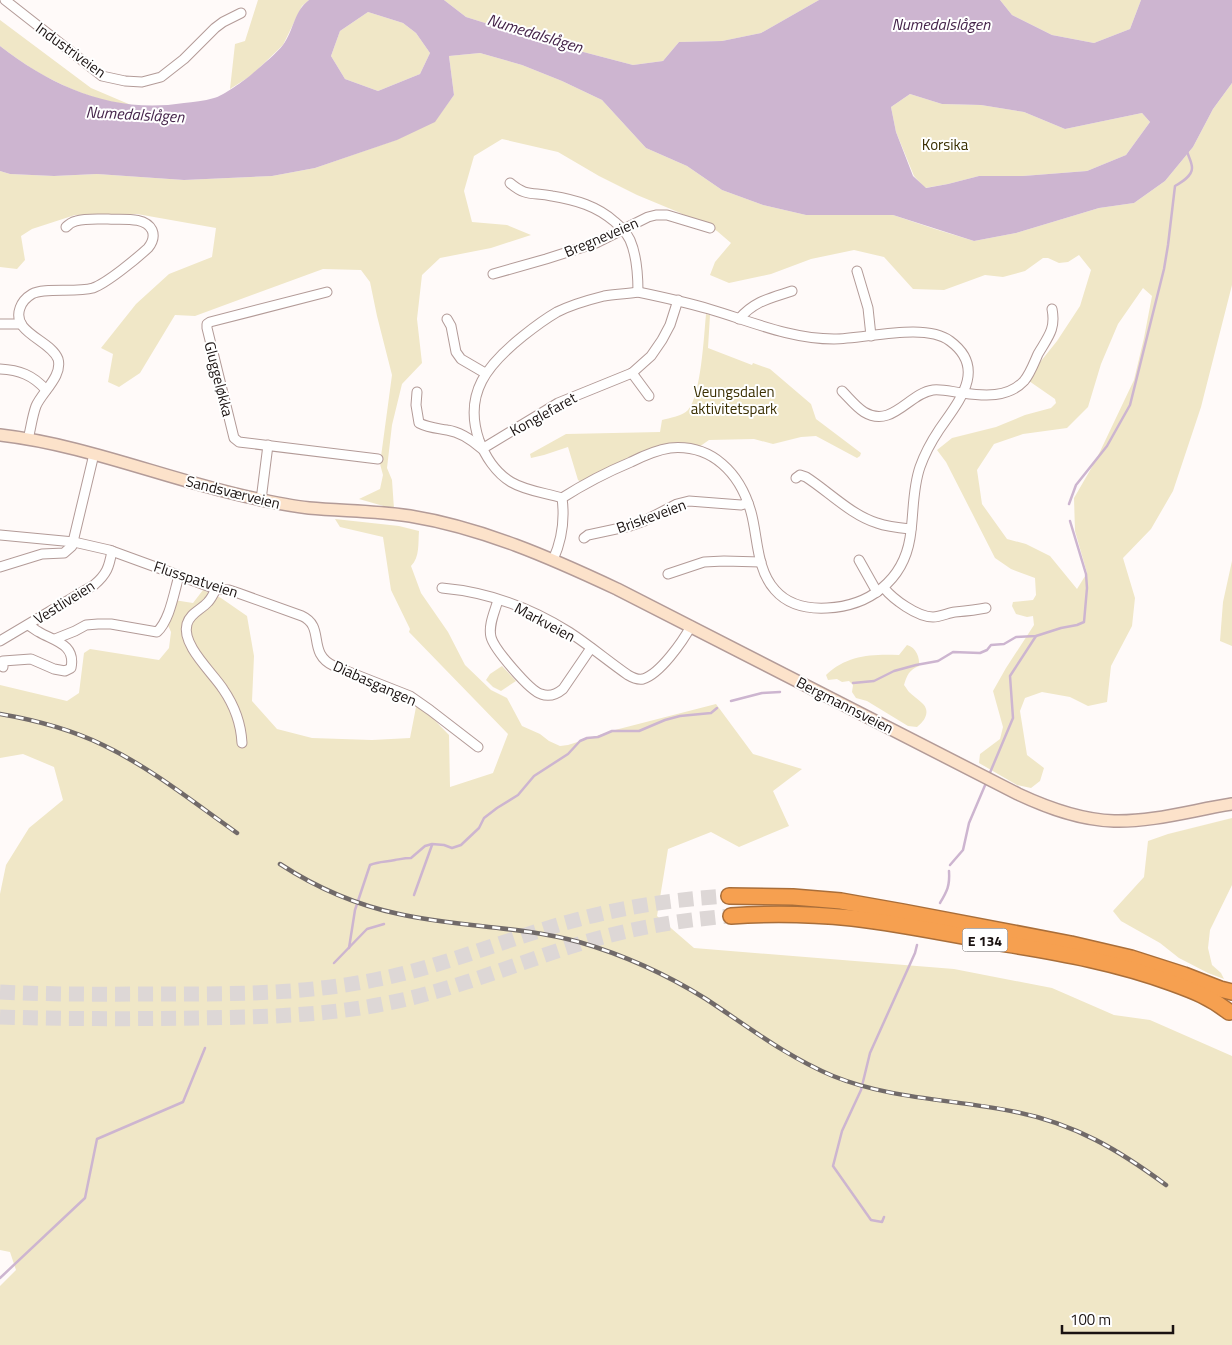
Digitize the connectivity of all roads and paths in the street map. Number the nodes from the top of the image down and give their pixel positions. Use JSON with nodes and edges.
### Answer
{"nodes":[{"id":1,"x":5,"y":0,"type":"edge"},
{"id":2,"x":241,"y":13,"type":"dead end"},
{"id":3,"x":510,"y":183,"type":"dead end"},
{"id":4,"x":66,"y":226,"type":"dead end"},
{"id":5,"x":710,"y":228,"type":"dead end"},
{"id":6,"x":623,"y":229,"type":"junction"},
{"id":7,"x":857,"y":271,"type":"dead end"},
{"id":8,"x":493,"y":274,"type":"dead end"},
{"id":9,"x":792,"y":291,"type":"dead end"},
{"id":10,"x":327,"y":292,"type":"dead end"},
{"id":11,"x":638,"y":292,"type":"junction"},
{"id":12,"x":678,"y":300,"type":"junction"},
{"id":13,"x":1052,"y":309,"type":"dead end"},
{"id":14,"x":447,"y":319,"type":"dead end"},
{"id":15,"x":739,"y":319,"type":"junction"},
{"id":16,"x":0,"y":324,"type":"edge"},
{"id":17,"x":21,"y":324,"type":"junction"},
{"id":18,"x":871,"y":336,"type":"junction"},
{"id":19,"x":0,"y":369,"type":"edge"},
{"id":20,"x":485,"y":373,"type":"junction"},
{"id":21,"x":632,"y":373,"type":"junction"},
{"id":22,"x":46,"y":390,"type":"junction"},
{"id":23,"x":842,"y":391,"type":"dead end"},
{"id":24,"x":417,"y":392,"type":"dead end"},
{"id":25,"x":964,"y":393,"type":"junction"},
{"id":26,"x":650,"y":396,"type":"dead end"},
{"id":27,"x":0,"y":435,"type":"edge"},
{"id":28,"x":28,"y":439,"type":"junction"},
{"id":29,"x":268,"y":446,"type":"junction"},
{"id":30,"x":482,"y":448,"type":"junction"},
{"id":31,"x":94,"y":454,"type":"junction"},
{"id":32,"x":378,"y":459,"type":"dead end"},
{"id":33,"x":796,"y":478,"type":"dead end"},
{"id":34,"x":562,"y":498,"type":"junction"},
{"id":35,"x":261,"y":500,"type":"junction"},
{"id":36,"x":748,"y":503,"type":"junction"},
{"id":37,"x":470,"y":529,"type":"joint"},
{"id":38,"x":911,"y":529,"type":"junction"},
{"id":39,"x":0,"y":535,"type":"edge"},
{"id":40,"x":584,"y":538,"type":"dead end"},
{"id":41,"x":74,"y":542,"type":"junction"},
{"id":42,"x":112,"y":551,"type":"junction"},
{"id":43,"x":553,"y":560,"type":"junction"},
{"id":44,"x":859,"y":560,"type":"dead end"},
{"id":45,"x":761,"y":562,"type":"junction"},
{"id":46,"x":0,"y":567,"type":"edge"},
{"id":47,"x":668,"y":574,"type":"dead end"},
{"id":48,"x":180,"y":576,"type":"junction"},
{"id":49,"x":442,"y":588,"type":"dead end"},
{"id":50,"x":216,"y":589,"type":"junction"},
{"id":51,"x":880,"y":590,"type":"junction"},
{"id":52,"x":498,"y":600,"type":"junction"},
{"id":53,"x":986,"y":608,"type":"dead end"},
{"id":54,"x":28,"y":625,"type":"junction"},
{"id":55,"x":313,"y":626,"type":"joint"},
{"id":56,"x":691,"y":626,"type":"junction"},
{"id":57,"x":55,"y":639,"type":"junction"},
{"id":58,"x":0,"y":641,"type":"edge"},
{"id":59,"x":591,"y":648,"type":"junction"},
{"id":60,"x":3,"y":667,"type":"dead end"},
{"id":61,"x":242,"y":743,"type":"dead end"},
{"id":62,"x":478,"y":747,"type":"dead end"},
{"id":63,"x":1232,"y":804,"type":"edge"},
{"id":64,"x":730,"y":896,"type":"tunnel mouth"},
{"id":65,"x":730,"y":916,"type":"tunnel mouth"},
{"id":66,"x":1232,"y":992,"type":"edge"},
{"id":67,"x":1231,"y":1012,"type":"edge"}],
"edges":[{"from":1,"to":2,"type":"street","name":"Industriveien"},
{"from":3,"to":6,"type":"street"},
{"from":4,"to":17,"type":"street"},
{"from":5,"to":6,"type":"street","name":"Bregneveien"},
{"from":6,"to":8,"type":"street","name":"Bregneveien"},
{"from":6,"to":11,"type":"street"},
{"from":7,"to":18,"type":"street"},
{"from":9,"to":15,"type":"street"},
{"from":10,"to":29,"type":"street","name":"Gluggeløkka"},
{"from":11,"to":12,"type":"street"},
{"from":11,"to":20,"type":"street"},
{"from":12,"to":15,"type":"street"},
{"from":12,"to":21,"type":"street","name":"Konglefaret"},
{"from":13,"to":25,"type":"street"},
{"from":14,"to":20,"type":"street"},
{"from":15,"to":18,"type":"street"},
{"from":16,"to":17,"type":"street"},
{"from":17,"to":22,"type":"street"},
{"from":18,"to":25,"type":"street"},
{"from":19,"to":22,"type":"street"},
{"from":20,"to":30,"type":"street"},
{"from":21,"to":26,"type":"street"},
{"from":21,"to":30,"type":"street","name":"Konglefaret"},
{"from":22,"to":28,"type":"street"},
{"from":23,"to":25,"type":"street"},
{"from":24,"to":30,"type":"street"},
{"from":25,"to":38,"type":"street"},
{"from":27,"to":28,"type":"main road","name":"Sandsværveien"},
{"from":28,"to":31,"type":"main road","name":"Sandsværveien"},
{"from":29,"to":32,"type":"street"},
{"from":29,"to":35,"type":"street"},
{"from":30,"to":34,"type":"street"},
{"from":31,"to":35,"type":"main road","name":"Sandsværveien"},
{"from":31,"to":41,"type":"street"},
{"from":33,"to":38,"type":"street"},
{"from":34,"to":36,"type":"street"},
{"from":34,"to":43,"type":"street"},
{"from":35,"to":37,"type":"main road","name":"Sandsværveien"},
{"from":36,"to":40,"type":"street","name":"Briskeveien"},
{"from":36,"to":45,"type":"street"},
{"from":37,"to":43,"type":"main road","name":"Bergmannsveien"},
{"from":38,"to":51,"type":"street"},
{"from":39,"to":41,"type":"street","name":"Flusspatveien"},
{"from":41,"to":42,"type":"street","name":"Flusspatveien"},
{"from":41,"to":46,"type":"street"},
{"from":42,"to":48,"type":"street","name":"Flusspatveien"},
{"from":42,"to":54,"type":"street","name":"Vestliveien"},
{"from":43,"to":56,"type":"main road","name":"Bergmannsveien"},
{"from":44,"to":51,"type":"street"},
{"from":45,"to":47,"type":"street"},
{"from":45,"to":51,"type":"street"},
{"from":48,"to":50,"type":"street","name":"Flusspatveien"},
{"from":48,"to":57,"type":"street"},
{"from":49,"to":52,"type":"street","name":"Markveien"},
{"from":50,"to":55,"type":"street","name":"Flusspatveien"},
{"from":50,"to":61,"type":"street"},
{"from":51,"to":53,"type":"street"},
{"from":52,"to":59,"type":"street","name":"Markveien"},
{"from":52,"to":59,"type":"street","name":"Markveien"},
{"from":54,"to":57,"type":"street"},
{"from":54,"to":58,"type":"street","name":"Vestliveien"},
{"from":55,"to":62,"type":"street","name":"Diabasgangen"},
{"from":56,"to":59,"type":"street","name":"Markveien"},
{"from":56,"to":63,"type":"main road","name":"Bergmannsveien"},
{"from":57,"to":60,"type":"street"},
{"from":64,"to":66,"type":"highway","number":"E 134"},
{"from":65,"to":67,"type":"highway","number":"E 134"}]}
